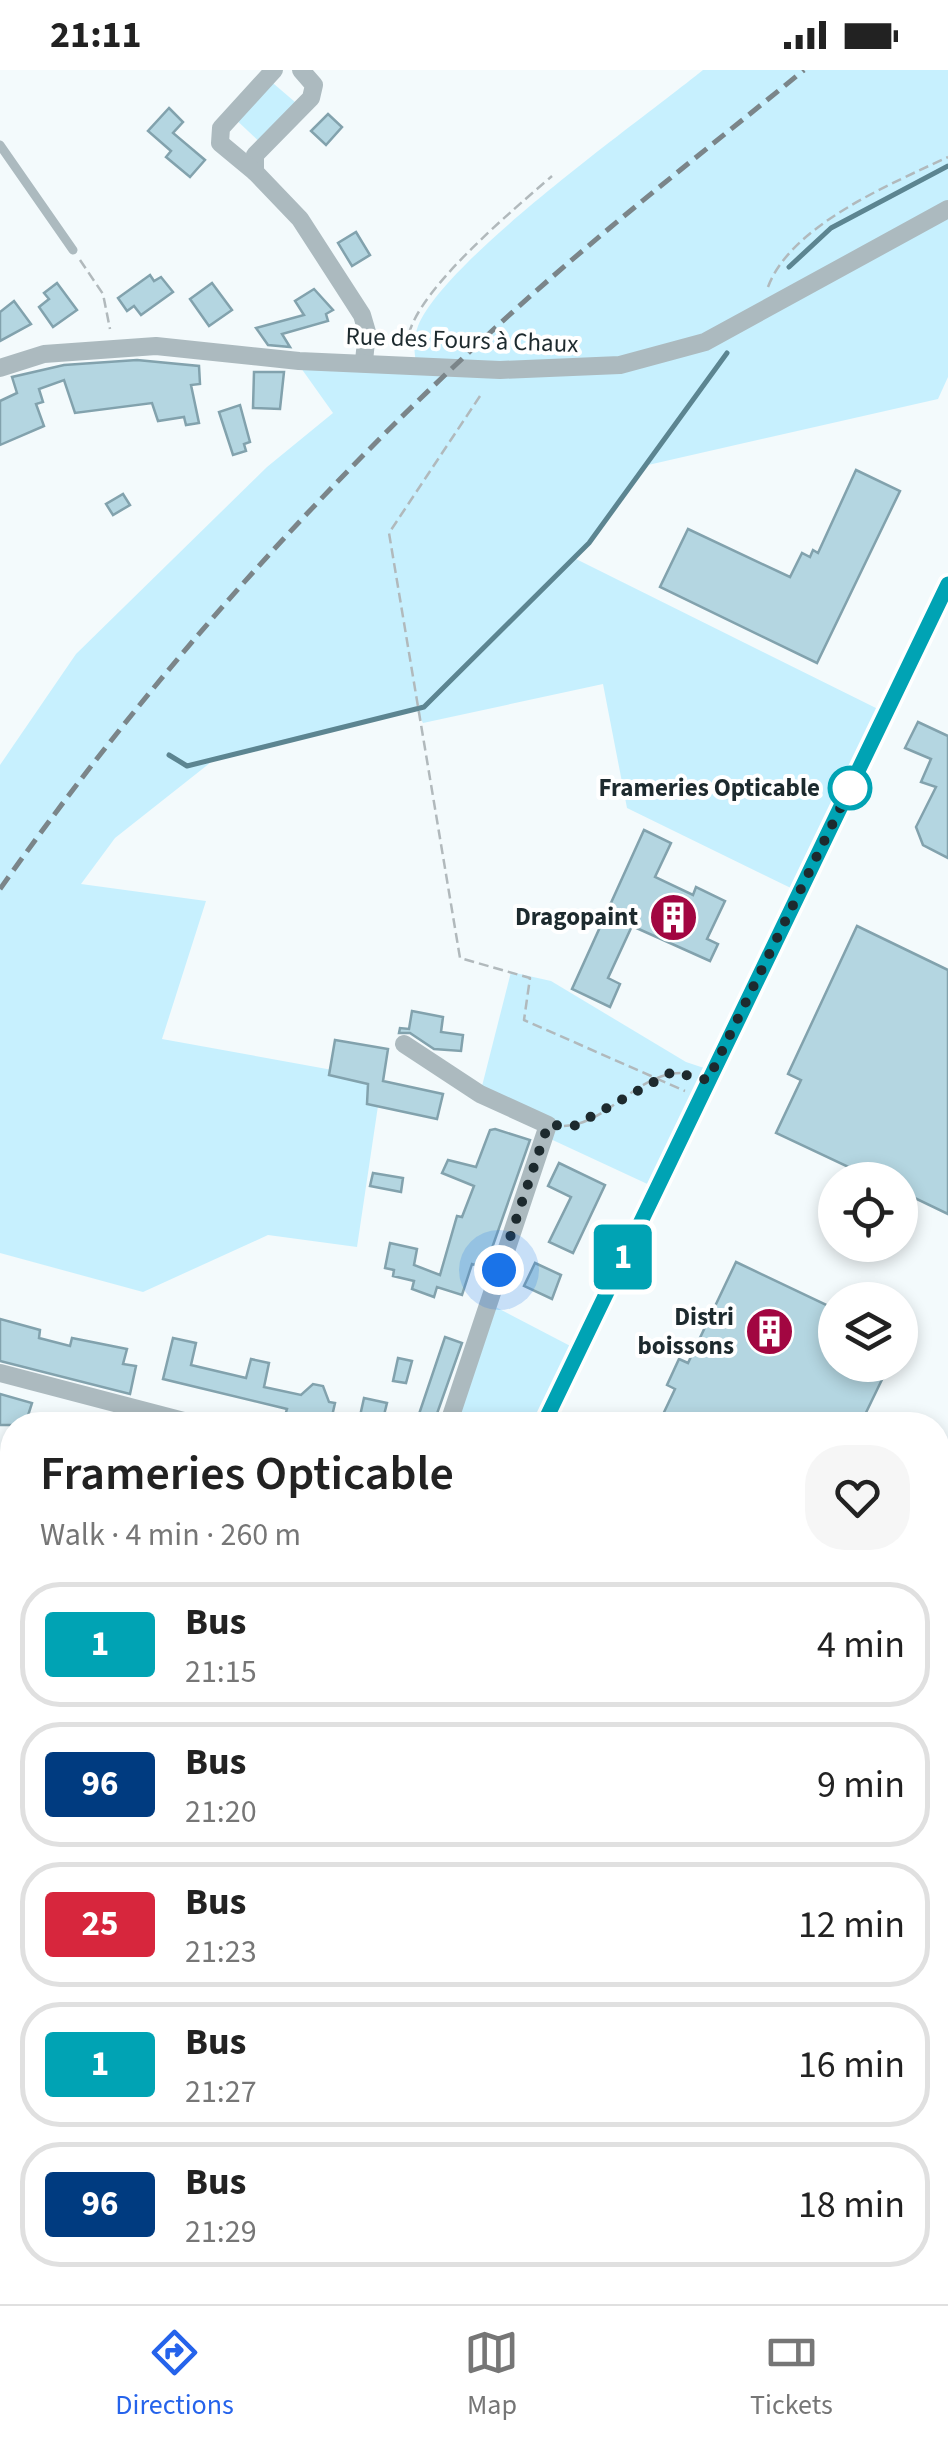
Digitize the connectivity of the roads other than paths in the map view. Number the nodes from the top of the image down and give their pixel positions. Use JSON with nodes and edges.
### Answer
{"nodes":[{"id":1,"x":274,"y":70,"type":"edge"},
{"id":2,"x":300,"y":70,"type":"edge"},
{"id":3,"x":0,"y":144,"type":"edge"},
{"id":4,"x":255,"y":172,"type":"junction"},
{"id":5,"x":948,"y":209,"type":"edge"},
{"id":6,"x":74,"y":250,"type":"road end"},
{"id":7,"x":364,"y":361,"type":"junction"},
{"id":8,"x":0,"y":368,"type":"edge"},
{"id":9,"x":948,"y":584,"type":"edge"},
{"id":10,"x":404,"y":1044,"type":"dead end"},
{"id":11,"x":0,"y":1373,"type":"edge"},
{"id":12,"x":113,"y":1412,"type":"edge"},
{"id":13,"x":452,"y":1412,"type":"edge"},
{"id":14,"x":548,"y":1412,"type":"edge"}],
"edges":[{"from":1,"to":4,"type":"street"},
{"from":2,"to":4,"type":"street"},
{"from":3,"to":6,"type":"lane"},
{"from":4,"to":7,"type":"street"},
{"from":5,"to":7,"type":"street","name":"Rue des Fours à Chaux"},
{"from":7,"to":8,"type":"street","name":"Rue des Fours à Chaux"},
{"from":9,"to":14,"type":"street"},
{"from":10,"to":13,"type":"street"},
{"from":11,"to":12,"type":"street"}]}
